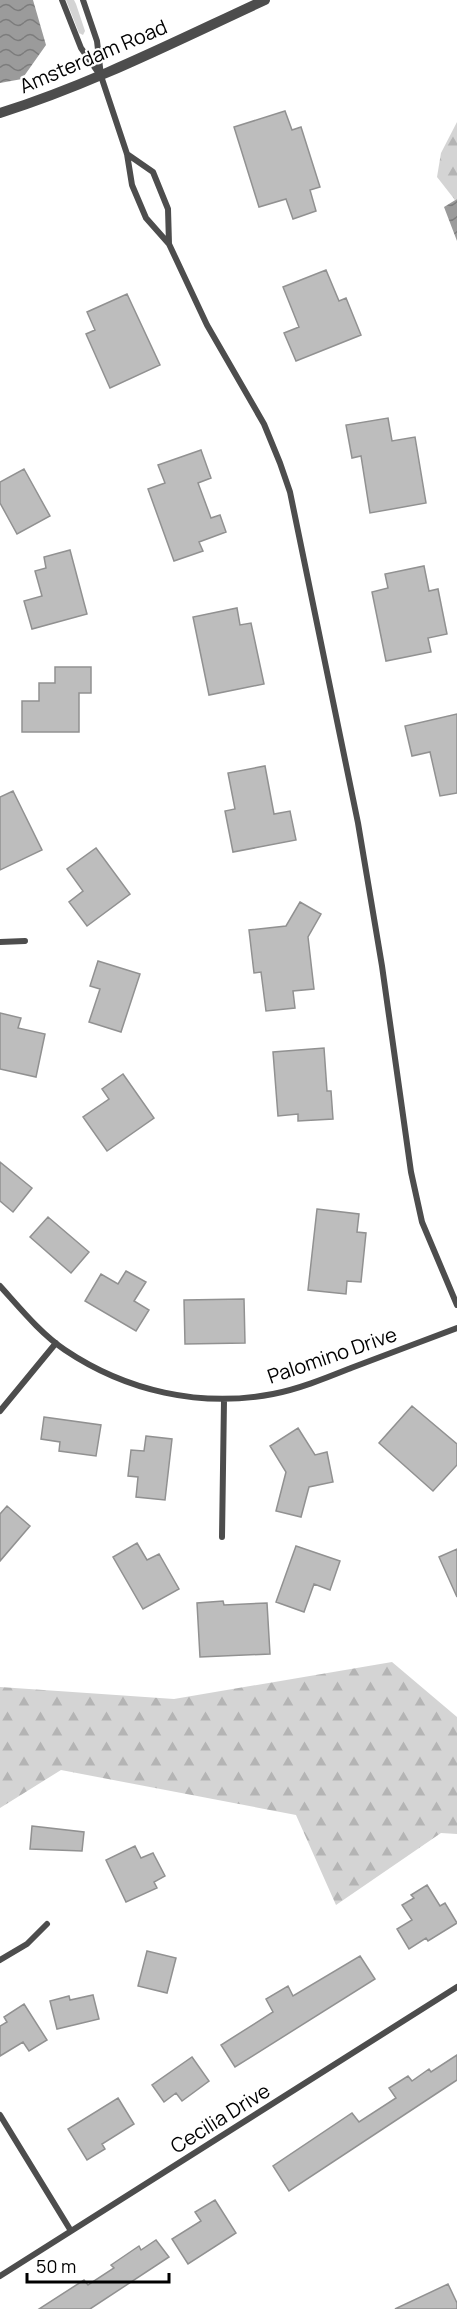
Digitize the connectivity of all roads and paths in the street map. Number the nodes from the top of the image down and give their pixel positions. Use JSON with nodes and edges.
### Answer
{"nodes":[{"id":1,"x":62,"y":0,"type":"edge"},
{"id":2,"x":83,"y":0,"type":"edge"},
{"id":3,"x":265,"y":0,"type":"edge"},
{"id":4,"x":101,"y":76,"type":"junction"},
{"id":5,"x":0,"y":114,"type":"edge"},
{"id":6,"x":127,"y":154,"type":"junction"},
{"id":7,"x":170,"y":244,"type":"junction"},
{"id":8,"x":0,"y":942,"type":"edge"},
{"id":9,"x":24,"y":942,"type":"dead end"},
{"id":10,"x":0,"y":1286,"type":"edge"},
{"id":11,"x":457,"y":1305,"type":"edge"},
{"id":12,"x":457,"y":1328,"type":"edge"},
{"id":13,"x":56,"y":1343,"type":"junction"},
{"id":14,"x":224,"y":1400,"type":"junction"},
{"id":15,"x":0,"y":1410,"type":"edge"},
{"id":16,"x":222,"y":1537,"type":"dead end"},
{"id":17,"x":47,"y":1924,"type":"dead end"},
{"id":18,"x":0,"y":1960,"type":"edge"},
{"id":19,"x":457,"y":1987,"type":"edge"},
{"id":20,"x":0,"y":2115,"type":"edge"},
{"id":21,"x":71,"y":2231,"type":"junction"},
{"id":22,"x":0,"y":2277,"type":"edge"}],
"edges":[{"from":1,"to":4,"type":"street"},
{"from":2,"to":4,"type":"street"},
{"from":3,"to":4,"type":"street","name":"Amsterdam Road"},
{"from":4,"to":5,"type":"street","name":"Amsterdam Road"},
{"from":4,"to":6,"type":"street"},
{"from":6,"to":7,"type":"street"},
{"from":6,"to":7,"type":"street"},
{"from":7,"to":11,"type":"street"},
{"from":8,"to":9,"type":"street"},
{"from":10,"to":13,"type":"street","name":"Palomino Drive"},
{"from":12,"to":14,"type":"street","name":"Palomino Drive"},
{"from":13,"to":14,"type":"street","name":"Palomino Drive"},
{"from":13,"to":15,"type":"street"},
{"from":14,"to":16,"type":"street"},
{"from":17,"to":18,"type":"street"},
{"from":19,"to":21,"type":"street","name":"Cecilia Drive"},
{"from":20,"to":21,"type":"street"},
{"from":21,"to":22,"type":"street","name":"Cecilia Drive"}]}
